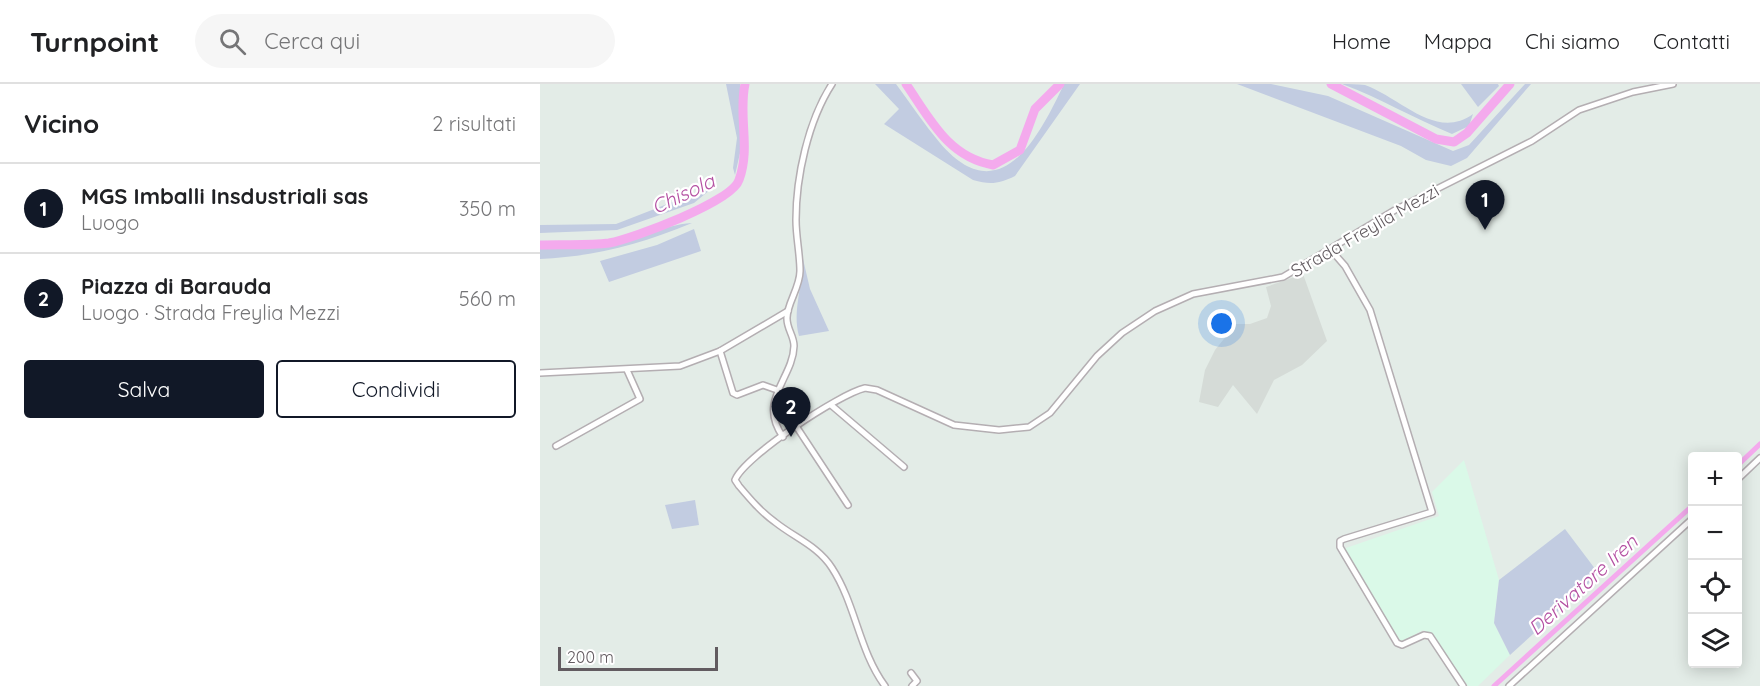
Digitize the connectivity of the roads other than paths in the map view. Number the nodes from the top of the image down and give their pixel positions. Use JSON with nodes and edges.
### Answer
{"nodes":[{"id":1,"x":832,"y":84,"type":"edge"},
{"id":2,"x":1673,"y":84,"type":"edge"},
{"id":3,"x":1332,"y":250,"type":"junction"},
{"id":4,"x":788,"y":311,"type":"junction"},
{"id":5,"x":720,"y":351,"type":"junction"},
{"id":6,"x":627,"y":370,"type":"junction"},
{"id":7,"x":540,"y":373,"type":"edge"},
{"id":8,"x":777,"y":390,"type":"junction"},
{"id":9,"x":831,"y":405,"type":"junction"},
{"id":10,"x":795,"y":426,"type":"junction"},
{"id":11,"x":783,"y":437,"type":"junction"},
{"id":12,"x":555,"y":446,"type":"dead end"},
{"id":13,"x":1760,"y":458,"type":"edge"},
{"id":14,"x":904,"y":467,"type":"dead end"},
{"id":15,"x":1742,"y":474,"type":"edge"},
{"id":16,"x":848,"y":505,"type":"dead end"},
{"id":17,"x":1688,"y":523,"type":"edge"},
{"id":18,"x":911,"y":674,"type":"dead end"},
{"id":19,"x":885,"y":686,"type":"edge"},
{"id":20,"x":912,"y":686,"type":"edge"},
{"id":21,"x":1463,"y":686,"type":"edge"},
{"id":22,"x":1509,"y":686,"type":"edge"}],
"edges":[{"from":1,"to":4,"type":"street"},
{"from":2,"to":3,"type":"street","name":"Strada Freylia Mezzi"},
{"from":3,"to":9,"type":"street","name":"Strada Freylia Mezzi"},
{"from":3,"to":21,"type":"street"},
{"from":4,"to":5,"type":"street"},
{"from":4,"to":8,"type":"street"},
{"from":5,"to":6,"type":"street"},
{"from":5,"to":8,"type":"street"},
{"from":6,"to":7,"type":"street"},
{"from":6,"to":12,"type":"street"},
{"from":8,"to":11,"type":"street"},
{"from":9,"to":10,"type":"street","name":"Strada Freylia Mezzi"},
{"from":9,"to":14,"type":"street"},
{"from":10,"to":11,"type":"street","name":"Strada Freylia Mezzi"},
{"from":10,"to":16,"type":"street"},
{"from":11,"to":19,"type":"street","name":"Strada Freylia Mezzi"},
{"from":13,"to":15,"type":"street"},
{"from":17,"to":22,"type":"street"},
{"from":18,"to":20,"type":"street"}]}
